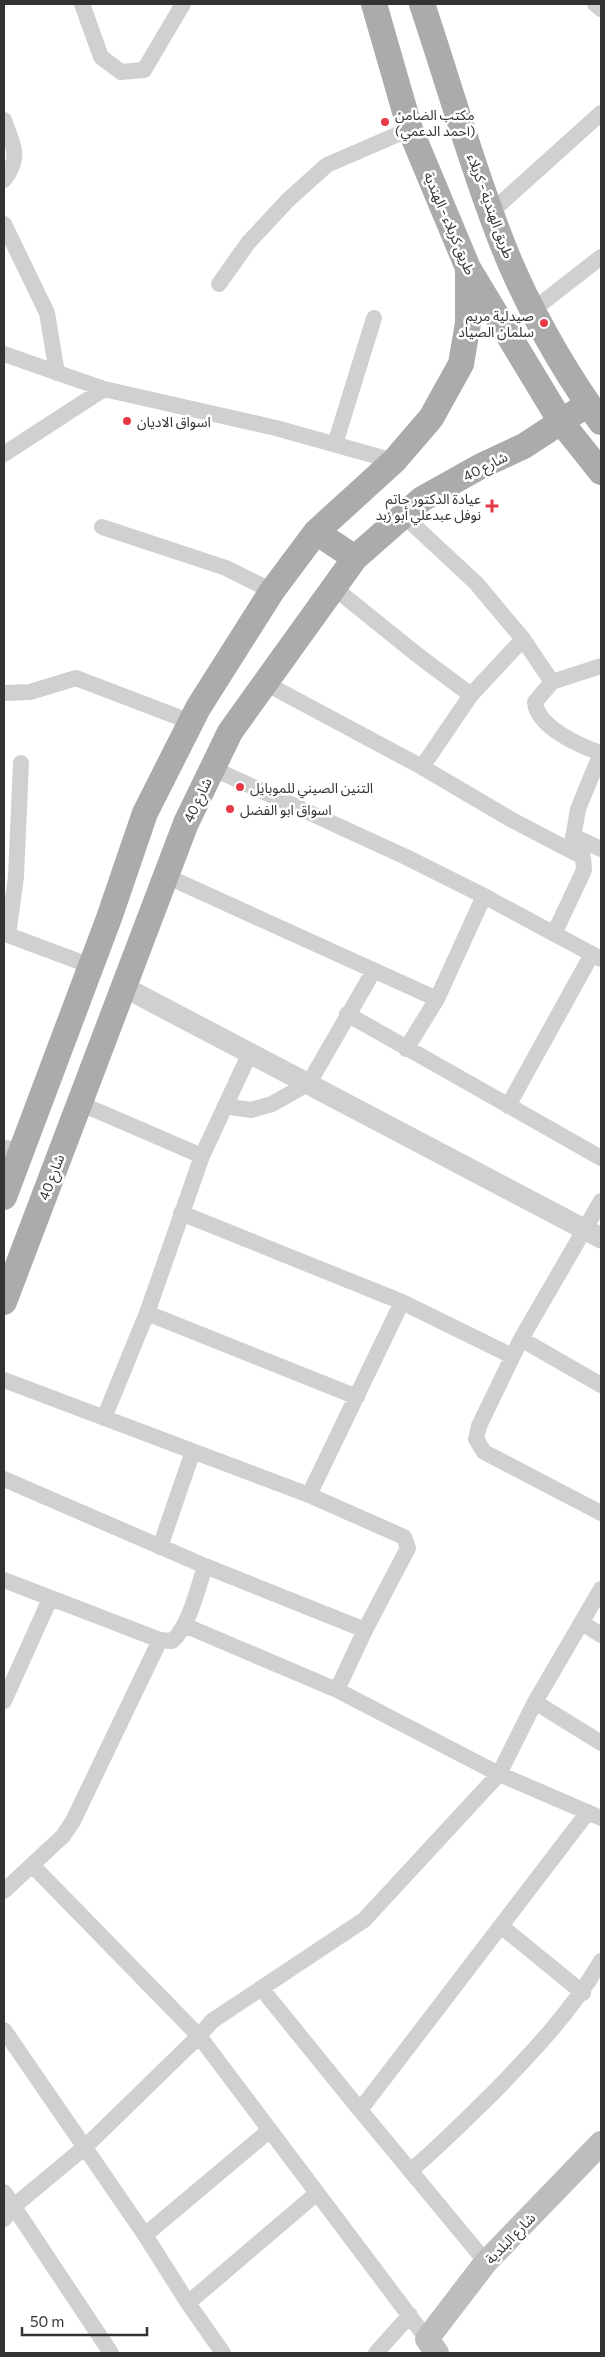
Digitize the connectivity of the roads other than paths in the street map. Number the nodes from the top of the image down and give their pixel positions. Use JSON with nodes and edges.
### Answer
{"nodes":[{"id":1,"x":82,"y":4,"type":"edge"},
{"id":2,"x":183,"y":4,"type":"edge"},
{"id":3,"x":374,"y":4,"type":"edge"},
{"id":4,"x":422,"y":4,"type":"edge"},
{"id":5,"x":595,"y":4,"type":"edge"},
{"id":6,"x":601,"y":9,"type":"edge"},
{"id":7,"x":601,"y":113,"type":"edge"},
{"id":8,"x":4,"y":120,"type":"edge"},
{"id":9,"x":410,"y":129,"type":"junction"},
{"id":10,"x":4,"y":180,"type":"edge"},
{"id":11,"x":491,"y":212,"type":"junction"},
{"id":12,"x":5,"y":228,"type":"edge"},
{"id":13,"x":601,"y":257,"type":"edge"},
{"id":14,"x":468,"y":268,"type":"junction"},
{"id":15,"x":219,"y":284,"type":"dead end"},
{"id":16,"x":534,"y":310,"type":"junction"},
{"id":17,"x":374,"y":318,"type":"dead end"},
{"id":18,"x":4,"y":354,"type":"edge"},
{"id":19,"x":57,"y":373,"type":"junction"},
{"id":20,"x":104,"y":389,"type":"junction"},
{"id":21,"x":594,"y":413,"type":"edge"},
{"id":22,"x":561,"y":422,"type":"junction"},
{"id":23,"x":335,"y":444,"type":"junction"},
{"id":24,"x":4,"y":454,"type":"edge"},
{"id":25,"x":394,"y":460,"type":"junction"},
{"id":26,"x":601,"y":472,"type":"edge"},
{"id":27,"x":404,"y":516,"type":"junction"},
{"id":28,"x":102,"y":527,"type":"dead end"},
{"id":29,"x":316,"y":532,"type":"junction"},
{"id":30,"x":354,"y":558,"type":"junction"},
{"id":31,"x":333,"y":587,"type":"junction"},
{"id":32,"x":272,"y":591,"type":"junction"},
{"id":33,"x":523,"y":639,"type":"junction"},
{"id":34,"x":601,"y":666,"type":"edge"},
{"id":35,"x":552,"y":682,"type":"junction"},
{"id":36,"x":265,"y":683,"type":"junction"},
{"id":37,"x":4,"y":693,"type":"edge"},
{"id":38,"x":471,"y":694,"type":"junction"},
{"id":39,"x":191,"y":722,"type":"junction"},
{"id":40,"x":601,"y":753,"type":"edge"},
{"id":41,"x":21,"y":763,"type":"dead end"},
{"id":42,"x":422,"y":767,"type":"junction"},
{"id":43,"x":212,"y":768,"type":"junction"},
{"id":44,"x":572,"y":843,"type":"junction"},
{"id":45,"x":601,"y":849,"type":"edge"},
{"id":46,"x":166,"y":876,"type":"junction"},
{"id":47,"x":484,"y":896,"type":"junction"},
{"id":48,"x":6,"y":934,"type":"edge"},
{"id":49,"x":554,"y":934,"type":"junction"},
{"id":50,"x":597,"y":957,"type":"edge"},
{"id":51,"x":91,"y":966,"type":"junction"},
{"id":52,"x":373,"y":972,"type":"junction"},
{"id":53,"x":124,"y":987,"type":"junction"},
{"id":54,"x":437,"y":999,"type":"junction"},
{"id":55,"x":347,"y":1014,"type":"junction"},
{"id":56,"x":406,"y":1049,"type":"junction"},
{"id":57,"x":250,"y":1053,"type":"junction"},
{"id":58,"x":309,"y":1083,"type":"junction"},
{"id":59,"x":80,"y":1103,"type":"junction"},
{"id":60,"x":225,"y":1106,"type":"junction"},
{"id":61,"x":508,"y":1106,"type":"junction"},
{"id":62,"x":13,"y":1149,"type":"edge"},
{"id":63,"x":202,"y":1156,"type":"junction"},
{"id":64,"x":601,"y":1158,"type":"edge"},
{"id":65,"x":4,"y":1197,"type":"edge"},
{"id":66,"x":601,"y":1201,"type":"edge"},
{"id":67,"x":181,"y":1213,"type":"junction"},
{"id":68,"x":593,"y":1234,"type":"edge"},
{"id":69,"x":4,"y":1302,"type":"edge"},
{"id":70,"x":402,"y":1302,"type":"junction"},
{"id":71,"x":146,"y":1313,"type":"junction"},
{"id":72,"x":521,"y":1339,"type":"junction"},
{"id":73,"x":512,"y":1356,"type":"junction"},
{"id":74,"x":4,"y":1380,"type":"edge"},
{"id":75,"x":601,"y":1385,"type":"edge"},
{"id":76,"x":357,"y":1397,"type":"junction"},
{"id":77,"x":104,"y":1418,"type":"junction"},
{"id":78,"x":193,"y":1451,"type":"junction"},
{"id":79,"x":4,"y":1479,"type":"edge"},
{"id":80,"x":310,"y":1495,"type":"junction"},
{"id":81,"x":601,"y":1513,"type":"edge"},
{"id":82,"x":160,"y":1547,"type":"junction"},
{"id":83,"x":205,"y":1566,"type":"junction"},
{"id":84,"x":4,"y":1580,"type":"edge"},
{"id":85,"x":601,"y":1589,"type":"edge"},
{"id":86,"x":50,"y":1599,"type":"junction"},
{"id":87,"x":582,"y":1623,"type":"junction"},
{"id":88,"x":184,"y":1625,"type":"junction"},
{"id":89,"x":365,"y":1630,"type":"junction"},
{"id":90,"x":601,"y":1635,"type":"edge"},
{"id":91,"x":160,"y":1640,"type":"junction"},
{"id":92,"x":337,"y":1690,"type":"junction"},
{"id":93,"x":4,"y":1701,"type":"edge"},
{"id":94,"x":535,"y":1702,"type":"junction"},
{"id":95,"x":601,"y":1743,"type":"edge"},
{"id":96,"x":499,"y":1774,"type":"junction"},
{"id":97,"x":595,"y":1815,"type":"edge"},
{"id":98,"x":33,"y":1866,"type":"junction"},
{"id":99,"x":4,"y":1892,"type":"edge"},
{"id":100,"x":501,"y":1926,"type":"junction"},
{"id":101,"x":601,"y":1961,"type":"edge"},
{"id":102,"x":261,"y":1988,"type":"junction"},
{"id":103,"x":583,"y":1993,"type":"junction"},
{"id":104,"x":4,"y":2030,"type":"edge"},
{"id":105,"x":199,"y":2036,"type":"junction"},
{"id":106,"x":360,"y":2110,"type":"junction"},
{"id":107,"x":270,"y":2130,"type":"junction"},
{"id":108,"x":601,"y":2143,"type":"edge"},
{"id":109,"x":85,"y":2147,"type":"junction"},
{"id":110,"x":410,"y":2171,"type":"junction"},
{"id":111,"x":4,"y":2192,"type":"edge"},
{"id":112,"x":316,"y":2194,"type":"junction"},
{"id":113,"x":9,"y":2213,"type":"edge"},
{"id":114,"x":145,"y":2235,"type":"junction"},
{"id":115,"x":486,"y":2262,"type":"junction"},
{"id":116,"x":188,"y":2304,"type":"junction"},
{"id":117,"x":410,"y":2315,"type":"junction"},
{"id":118,"x":432,"y":2346,"type":"edge"},
{"id":119,"x":111,"y":2353,"type":"edge"},
{"id":120,"x":223,"y":2353,"type":"edge"},
{"id":121,"x":376,"y":2353,"type":"edge"}],
"edges":[{"from":1,"to":2,"type":"street"},
{"from":3,"to":9,"type":"main road","name":"طريق كربلاء - الهندية"},
{"from":4,"to":11,"type":"main road","name":"طريق الهندية - كربلاء"},
{"from":5,"to":6,"type":"street"},
{"from":7,"to":11,"type":"street"},
{"from":8,"to":10,"type":"street"},
{"from":9,"to":14,"type":"main road","name":"طريق كربلاء - الهندية"},
{"from":9,"to":15,"type":"street"},
{"from":11,"to":16,"type":"main road","name":"طريق الهندية - كربلاء"},
{"from":12,"to":19,"type":"street"},
{"from":13,"to":16,"type":"street"},
{"from":14,"to":22,"type":"main road","name":"طريق كربلاء - الهندية"},
{"from":14,"to":25,"type":"main road"},
{"from":16,"to":21,"type":"main road","name":"طريق الهندية - كربلاء"},
{"from":17,"to":23,"type":"street"},
{"from":18,"to":19,"type":"street"},
{"from":19,"to":20,"type":"street"},
{"from":20,"to":23,"type":"street"},
{"from":20,"to":24,"type":"street"},
{"from":21,"to":22,"type":"main road","name":"شارع 40"},
{"from":22,"to":26,"type":"main road","name":"طريق كربلاء - الهندية"},
{"from":22,"to":27,"type":"main road","name":"شارع 40"},
{"from":23,"to":25,"type":"street"},
{"from":25,"to":29,"type":"main road"},
{"from":27,"to":30,"type":"main road","name":"شارع 40"},
{"from":27,"to":33,"type":"street"},
{"from":28,"to":32,"type":"street"},
{"from":29,"to":30,"type":"main road"},
{"from":29,"to":32,"type":"main road"},
{"from":30,"to":31,"type":"main road","name":"شارع 40"},
{"from":31,"to":36,"type":"main road","name":"شارع 40"},
{"from":31,"to":38,"type":"street"},
{"from":32,"to":39,"type":"main road"},
{"from":33,"to":35,"type":"street"},
{"from":33,"to":38,"type":"street"},
{"from":34,"to":35,"type":"street"},
{"from":35,"to":40,"type":"street"},
{"from":36,"to":42,"type":"street"},
{"from":36,"to":43,"type":"main road","name":"شارع 40"},
{"from":37,"to":39,"type":"street"},
{"from":38,"to":42,"type":"street"},
{"from":39,"to":51,"type":"main road"},
{"from":40,"to":44,"type":"street"},
{"from":41,"to":48,"type":"street"},
{"from":42,"to":44,"type":"street"},
{"from":43,"to":46,"type":"main road","name":"شارع 40"},
{"from":43,"to":47,"type":"street"},
{"from":44,"to":45,"type":"street"},
{"from":44,"to":49,"type":"street"},
{"from":46,"to":52,"type":"street"},
{"from":46,"to":53,"type":"main road","name":"شارع 40"},
{"from":47,"to":49,"type":"street"},
{"from":47,"to":54,"type":"street"},
{"from":48,"to":51,"type":"street"},
{"from":49,"to":50,"type":"street"},
{"from":50,"to":61,"type":"street"},
{"from":51,"to":62,"type":"main road"},
{"from":52,"to":54,"type":"street"},
{"from":52,"to":55,"type":"street"},
{"from":53,"to":57,"type":"street"},
{"from":53,"to":59,"type":"main road","name":"شارع 40"},
{"from":54,"to":56,"type":"street"},
{"from":55,"to":56,"type":"street"},
{"from":55,"to":58,"type":"street"},
{"from":56,"to":61,"type":"street"},
{"from":57,"to":58,"type":"street"},
{"from":57,"to":60,"type":"street"},
{"from":58,"to":60,"type":"street"},
{"from":58,"to":68,"type":"street"},
{"from":59,"to":63,"type":"street"},
{"from":59,"to":69,"type":"main road","name":"شارع 40"},
{"from":60,"to":63,"type":"street"},
{"from":61,"to":64,"type":"street"},
{"from":62,"to":65,"type":"main road"},
{"from":63,"to":67,"type":"street"},
{"from":66,"to":68,"type":"street"},
{"from":67,"to":70,"type":"street"},
{"from":67,"to":71,"type":"street"},
{"from":68,"to":72,"type":"street"},
{"from":70,"to":73,"type":"street"},
{"from":70,"to":76,"type":"street"},
{"from":71,"to":76,"type":"street"},
{"from":71,"to":77,"type":"street"},
{"from":72,"to":73,"type":"street"},
{"from":72,"to":75,"type":"street"},
{"from":73,"to":81,"type":"street"},
{"from":74,"to":77,"type":"street"},
{"from":76,"to":80,"type":"street"},
{"from":77,"to":78,"type":"street"},
{"from":78,"to":80,"type":"street"},
{"from":78,"to":82,"type":"street"},
{"from":79,"to":82,"type":"street"},
{"from":80,"to":89,"type":"street"},
{"from":82,"to":83,"type":"street"},
{"from":83,"to":88,"type":"street"},
{"from":83,"to":89,"type":"street"},
{"from":84,"to":86,"type":"street"},
{"from":85,"to":87,"type":"street"},
{"from":86,"to":91,"type":"street"},
{"from":86,"to":93,"type":"street"},
{"from":87,"to":90,"type":"street"},
{"from":87,"to":94,"type":"street"},
{"from":88,"to":91,"type":"street"},
{"from":88,"to":92,"type":"street"},
{"from":89,"to":92,"type":"street"},
{"from":91,"to":98,"type":"street"},
{"from":92,"to":96,"type":"street"},
{"from":94,"to":95,"type":"street"},
{"from":94,"to":96,"type":"street"},
{"from":96,"to":97,"type":"street"},
{"from":96,"to":102,"type":"street"},
{"from":97,"to":100,"type":"street"},
{"from":98,"to":99,"type":"street"},
{"from":98,"to":105,"type":"street"},
{"from":100,"to":103,"type":"street"},
{"from":100,"to":106,"type":"street"},
{"from":101,"to":103,"type":"street"},
{"from":102,"to":105,"type":"street"},
{"from":102,"to":106,"type":"street"},
{"from":103,"to":110,"type":"street"},
{"from":104,"to":109,"type":"street"},
{"from":105,"to":107,"type":"street"},
{"from":105,"to":109,"type":"street"},
{"from":106,"to":110,"type":"street"},
{"from":107,"to":112,"type":"street"},
{"from":107,"to":114,"type":"street"},
{"from":108,"to":115,"type":"main road","name":"شارع البلدية"},
{"from":109,"to":113,"type":"street"},
{"from":109,"to":114,"type":"street"},
{"from":110,"to":115,"type":"street"},
{"from":111,"to":113,"type":"street"},
{"from":112,"to":116,"type":"street"},
{"from":112,"to":117,"type":"street"},
{"from":113,"to":119,"type":"street"},
{"from":114,"to":116,"type":"street"},
{"from":115,"to":118,"type":"main road","name":"شارع البلدية"},
{"from":116,"to":120,"type":"street"},
{"from":117,"to":118,"type":"street"},
{"from":117,"to":121,"type":"street"}]}
